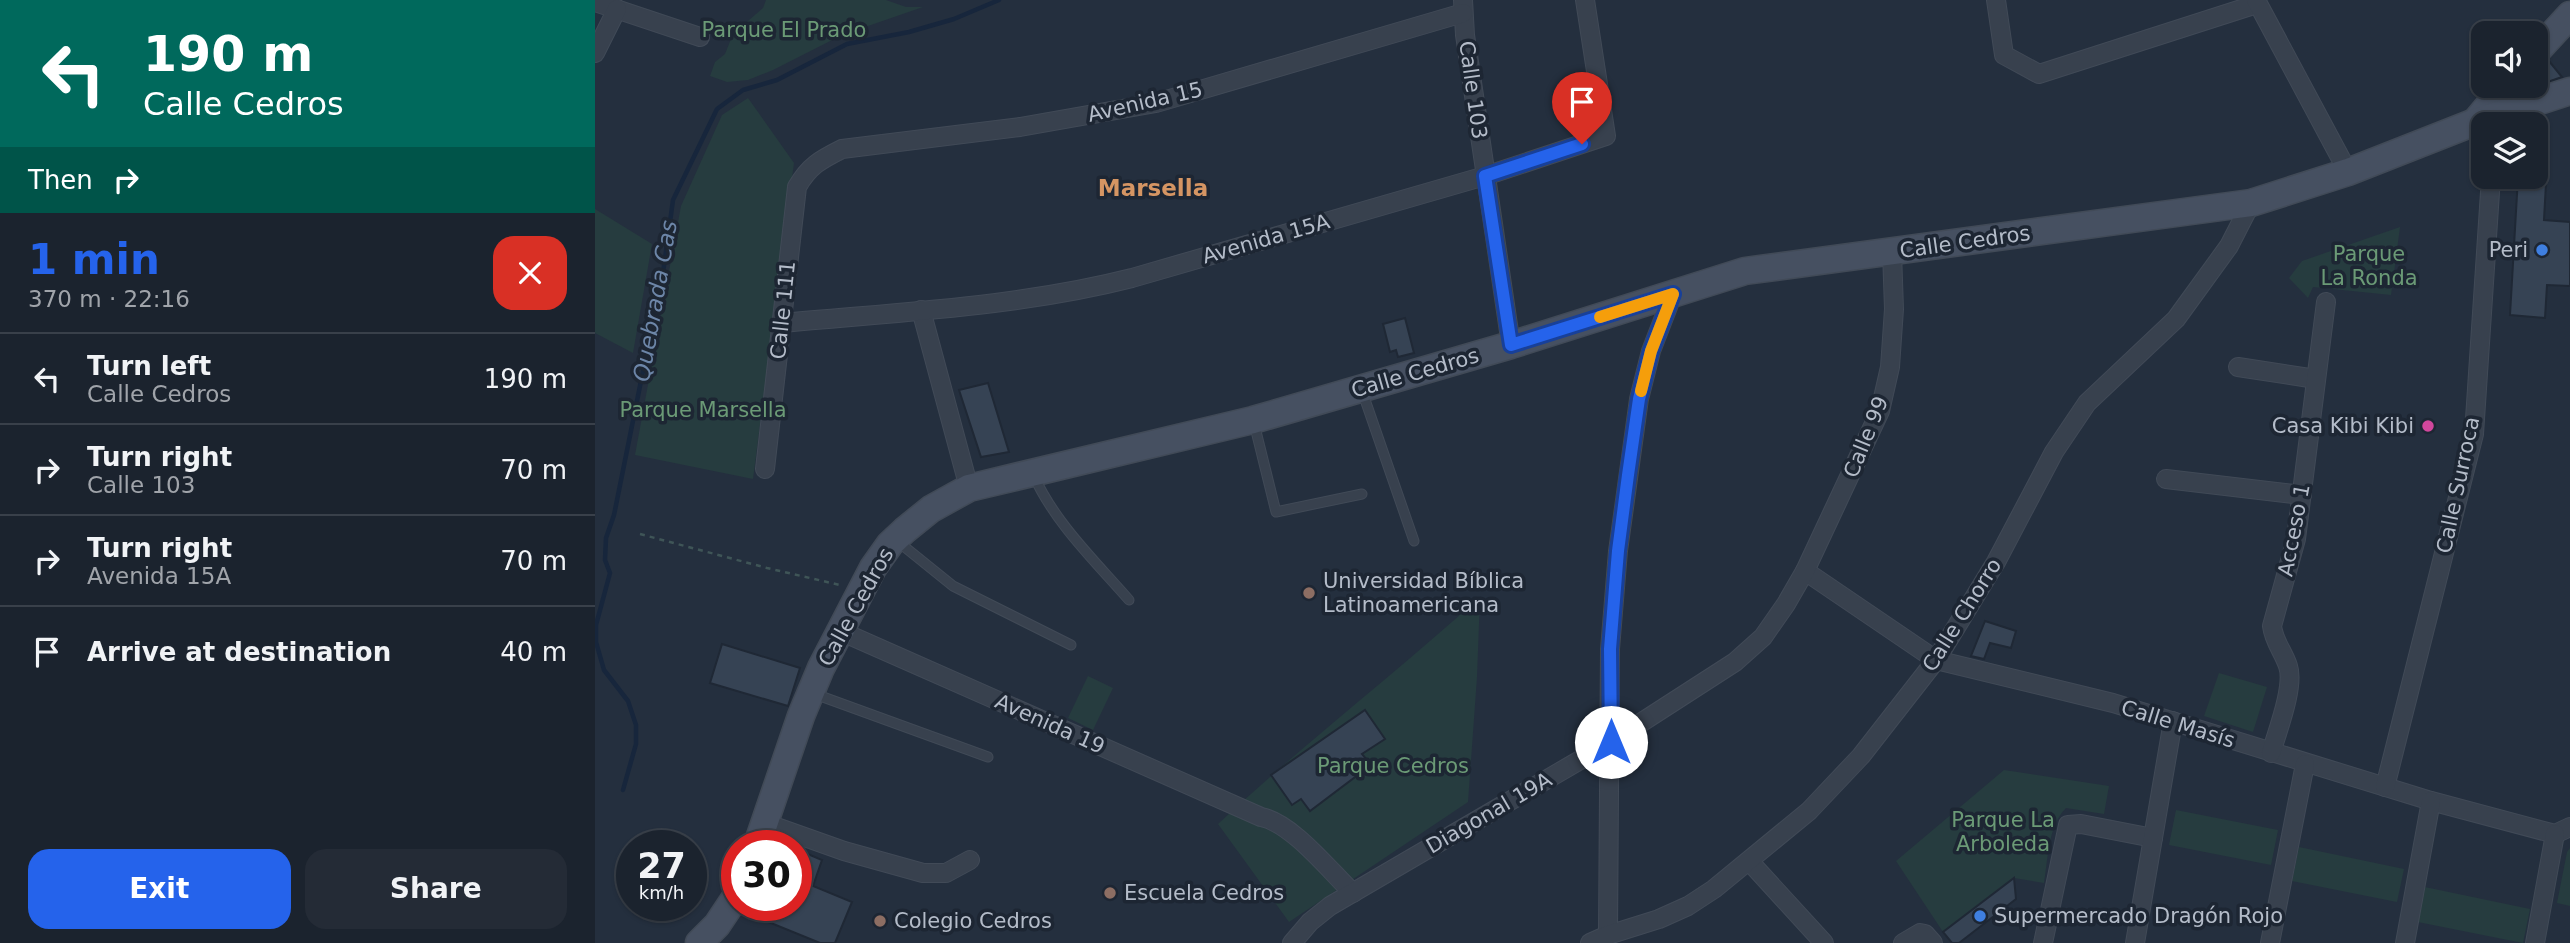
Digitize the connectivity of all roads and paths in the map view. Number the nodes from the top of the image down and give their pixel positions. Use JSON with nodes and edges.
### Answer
{"nodes":[{"id":1,"x":1585,"y":0,"type":"edge"},
{"id":2,"x":1996,"y":0,"type":"edge"},
{"id":3,"x":595,"y":2,"type":"edge"},
{"id":4,"x":2257,"y":2,"type":"edge"},
{"id":5,"x":1463,"y":6,"type":"edge"},
{"id":6,"x":617,"y":9,"type":"junction"},
{"id":7,"x":2570,"y":15,"type":"edge"},
{"id":8,"x":700,"y":37,"type":"dead end"},
{"id":9,"x":2548,"y":39,"type":"edge"},
{"id":10,"x":595,"y":53,"type":"edge"},
{"id":11,"x":2570,"y":91,"type":"edge"},
{"id":12,"x":2513,"y":112,"type":"edge"},
{"id":13,"x":2471,"y":127,"type":"edge"},
{"id":14,"x":820,"y":160,"type":"joint"},
{"id":15,"x":2348,"y":172,"type":"junction"},
{"id":16,"x":1485,"y":176,"type":"junction"},
{"id":17,"x":2490,"y":189,"type":"edge"},
{"id":18,"x":2251,"y":203,"type":"junction"},
{"id":19,"x":1892,"y":252,"type":"junction"},
{"id":20,"x":1673,"y":294,"type":"junction"},
{"id":21,"x":2326,"y":302,"type":"dead end"},
{"id":22,"x":921,"y":310,"type":"junction"},
{"id":23,"x":782,"y":323,"type":"junction"},
{"id":24,"x":1511,"y":345,"type":"junction"},
{"id":25,"x":2238,"y":366,"type":"dead end"},
{"id":26,"x":2316,"y":379,"type":"junction"},
{"id":27,"x":1361,"y":389,"type":"junction"},
{"id":28,"x":1253,"y":421,"type":"junction"},
{"id":29,"x":765,"y":469,"type":"dead end"},
{"id":30,"x":1033,"y":474,"type":"junction"},
{"id":31,"x":2166,"y":479,"type":"dead end"},
{"id":32,"x":969,"y":488,"type":"junction"},
{"id":33,"x":1361,"y":494,"type":"dead end"},
{"id":34,"x":2302,"y":495,"type":"junction"},
{"id":35,"x":640,"y":534,"type":"dead end"},
{"id":36,"x":895,"y":540,"type":"junction"},
{"id":37,"x":1414,"y":541,"type":"dead end"},
{"id":38,"x":1805,"y":570,"type":"junction"},
{"id":39,"x":860,"y":590,"type":"junction"},
{"id":40,"x":1129,"y":600,"type":"dead end"},
{"id":41,"x":840,"y":631,"type":"junction"},
{"id":42,"x":1071,"y":645,"type":"dead end"},
{"id":43,"x":1936,"y":660,"type":"junction"},
{"id":44,"x":811,"y":693,"type":"junction"},
{"id":45,"x":2173,"y":721,"type":"junction"},
{"id":46,"x":1611,"y":742,"type":"junction"},
{"id":47,"x":2271,"y":753,"type":"junction"},
{"id":48,"x":988,"y":757,"type":"dead end"},
{"id":49,"x":2305,"y":764,"type":"junction"},
{"id":50,"x":2385,"y":787,"type":"junction"},
{"id":51,"x":2431,"y":801,"type":"junction"},
{"id":52,"x":762,"y":830,"type":"edge"},
{"id":53,"x":2563,"y":830,"type":"edge"},
{"id":54,"x":2153,"y":838,"type":"junction"},
{"id":55,"x":812,"y":844,"type":"edge"},
{"id":56,"x":970,"y":860,"type":"dead end"},
{"id":57,"x":1749,"y":861,"type":"junction"},
{"id":58,"x":1353,"y":893,"type":"junction"},
{"id":59,"x":721,"y":919,"type":"edge"},
{"id":60,"x":1927,"y":938,"type":"edge"},
{"id":61,"x":1604,"y":940,"type":"edge"},
{"id":62,"x":699,"y":943,"type":"edge"},
{"id":63,"x":1291,"y":943,"type":"edge"},
{"id":64,"x":1825,"y":943,"type":"edge"},
{"id":65,"x":1903,"y":943,"type":"edge"},
{"id":66,"x":2043,"y":943,"type":"edge"},
{"id":67,"x":2135,"y":943,"type":"edge"},
{"id":68,"x":2270,"y":943,"type":"edge"},
{"id":69,"x":2405,"y":943,"type":"edge"},
{"id":70,"x":2535,"y":943,"type":"edge"}],
"edges":[{"from":1,"to":16,"type":"street","name":"Avenida 15A"},
{"from":2,"to":4,"type":"street"},
{"from":3,"to":6,"type":"street"},
{"from":4,"to":15,"type":"street"},
{"from":5,"to":14,"type":"street","name":"Avenida 15"},
{"from":5,"to":16,"type":"street","name":"Calle 103"},
{"from":6,"to":8,"type":"street"},
{"from":6,"to":10,"type":"street"},
{"from":7,"to":9,"type":"street"},
{"from":11,"to":12,"type":"street"},
{"from":13,"to":15,"type":"street","name":"Calle Cedros"},
{"from":14,"to":23,"type":"street","name":"Calle 111"},
{"from":15,"to":18,"type":"street","name":"Calle Cedros"},
{"from":16,"to":22,"type":"street","name":"Avenida 15A"},
{"from":16,"to":24,"type":"street","name":"Calle 103"},
{"from":17,"to":50,"type":"street","name":"Calle Surroca"},
{"from":18,"to":19,"type":"street","name":"Calle Cedros"},
{"from":18,"to":43,"type":"street","name":"Calle Chorro"},
{"from":19,"to":20,"type":"street","name":"Calle Cedros"},
{"from":19,"to":38,"type":"street","name":"Calle 99"},
{"from":20,"to":24,"type":"street","name":"Calle Cedros"},
{"from":20,"to":46,"type":"street"},
{"from":21,"to":26,"type":"street","name":"Acceso 1"},
{"from":22,"to":23,"type":"street","name":"Avenida 15A"},
{"from":22,"to":32,"type":"street"},
{"from":23,"to":29,"type":"street","name":"Calle 111"},
{"from":24,"to":27,"type":"street","name":"Calle Cedros"},
{"from":25,"to":26,"type":"street"},
{"from":26,"to":34,"type":"street","name":"Acceso 1"},
{"from":27,"to":28,"type":"street","name":"Calle Cedros"},
{"from":27,"to":37,"type":"lane"},
{"from":28,"to":30,"type":"street","name":"Calle Cedros"},
{"from":28,"to":33,"type":"lane"},
{"from":30,"to":32,"type":"street","name":"Calle Cedros"},
{"from":30,"to":40,"type":"lane"},
{"from":31,"to":34,"type":"street"},
{"from":32,"to":36,"type":"street","name":"Calle Cedros"},
{"from":34,"to":47,"type":"street","name":"Acceso 1"},
{"from":35,"to":39,"type":"path"},
{"from":36,"to":39,"type":"street","name":"Calle Cedros"},
{"from":36,"to":42,"type":"lane"},
{"from":38,"to":43,"type":"street","name":"Calle Masís"},
{"from":38,"to":46,"type":"street","name":"Diagonal 19A"},
{"from":39,"to":41,"type":"street","name":"Calle Cedros"},
{"from":41,"to":44,"type":"street","name":"Calle Cedros"},
{"from":41,"to":58,"type":"street","name":"Avenida 19"},
{"from":43,"to":45,"type":"street","name":"Calle Masís"},
{"from":43,"to":57,"type":"street","name":"Calle Chorro"},
{"from":44,"to":48,"type":"lane"},
{"from":44,"to":52,"type":"street","name":"Calle Cedros"},
{"from":45,"to":47,"type":"street","name":"Calle Masís"},
{"from":45,"to":54,"type":"street"},
{"from":46,"to":58,"type":"street","name":"Diagonal 19A"},
{"from":46,"to":61,"type":"street"},
{"from":47,"to":49,"type":"street","name":"Calle Masís"},
{"from":49,"to":50,"type":"street","name":"Calle Masís"},
{"from":49,"to":68,"type":"street"},
{"from":50,"to":51,"type":"street","name":"Calle Masís"},
{"from":51,"to":53,"type":"street","name":"Calle Masís"},
{"from":51,"to":69,"type":"street"},
{"from":53,"to":70,"type":"street"},
{"from":54,"to":66,"type":"street"},
{"from":54,"to":67,"type":"street"},
{"from":55,"to":56,"type":"street"},
{"from":57,"to":61,"type":"street","name":"Calle Chorro"},
{"from":57,"to":64,"type":"street"},
{"from":58,"to":63,"type":"street","name":"Diagonal 19A"},
{"from":59,"to":62,"type":"street"},
{"from":60,"to":65,"type":"street"}]}
